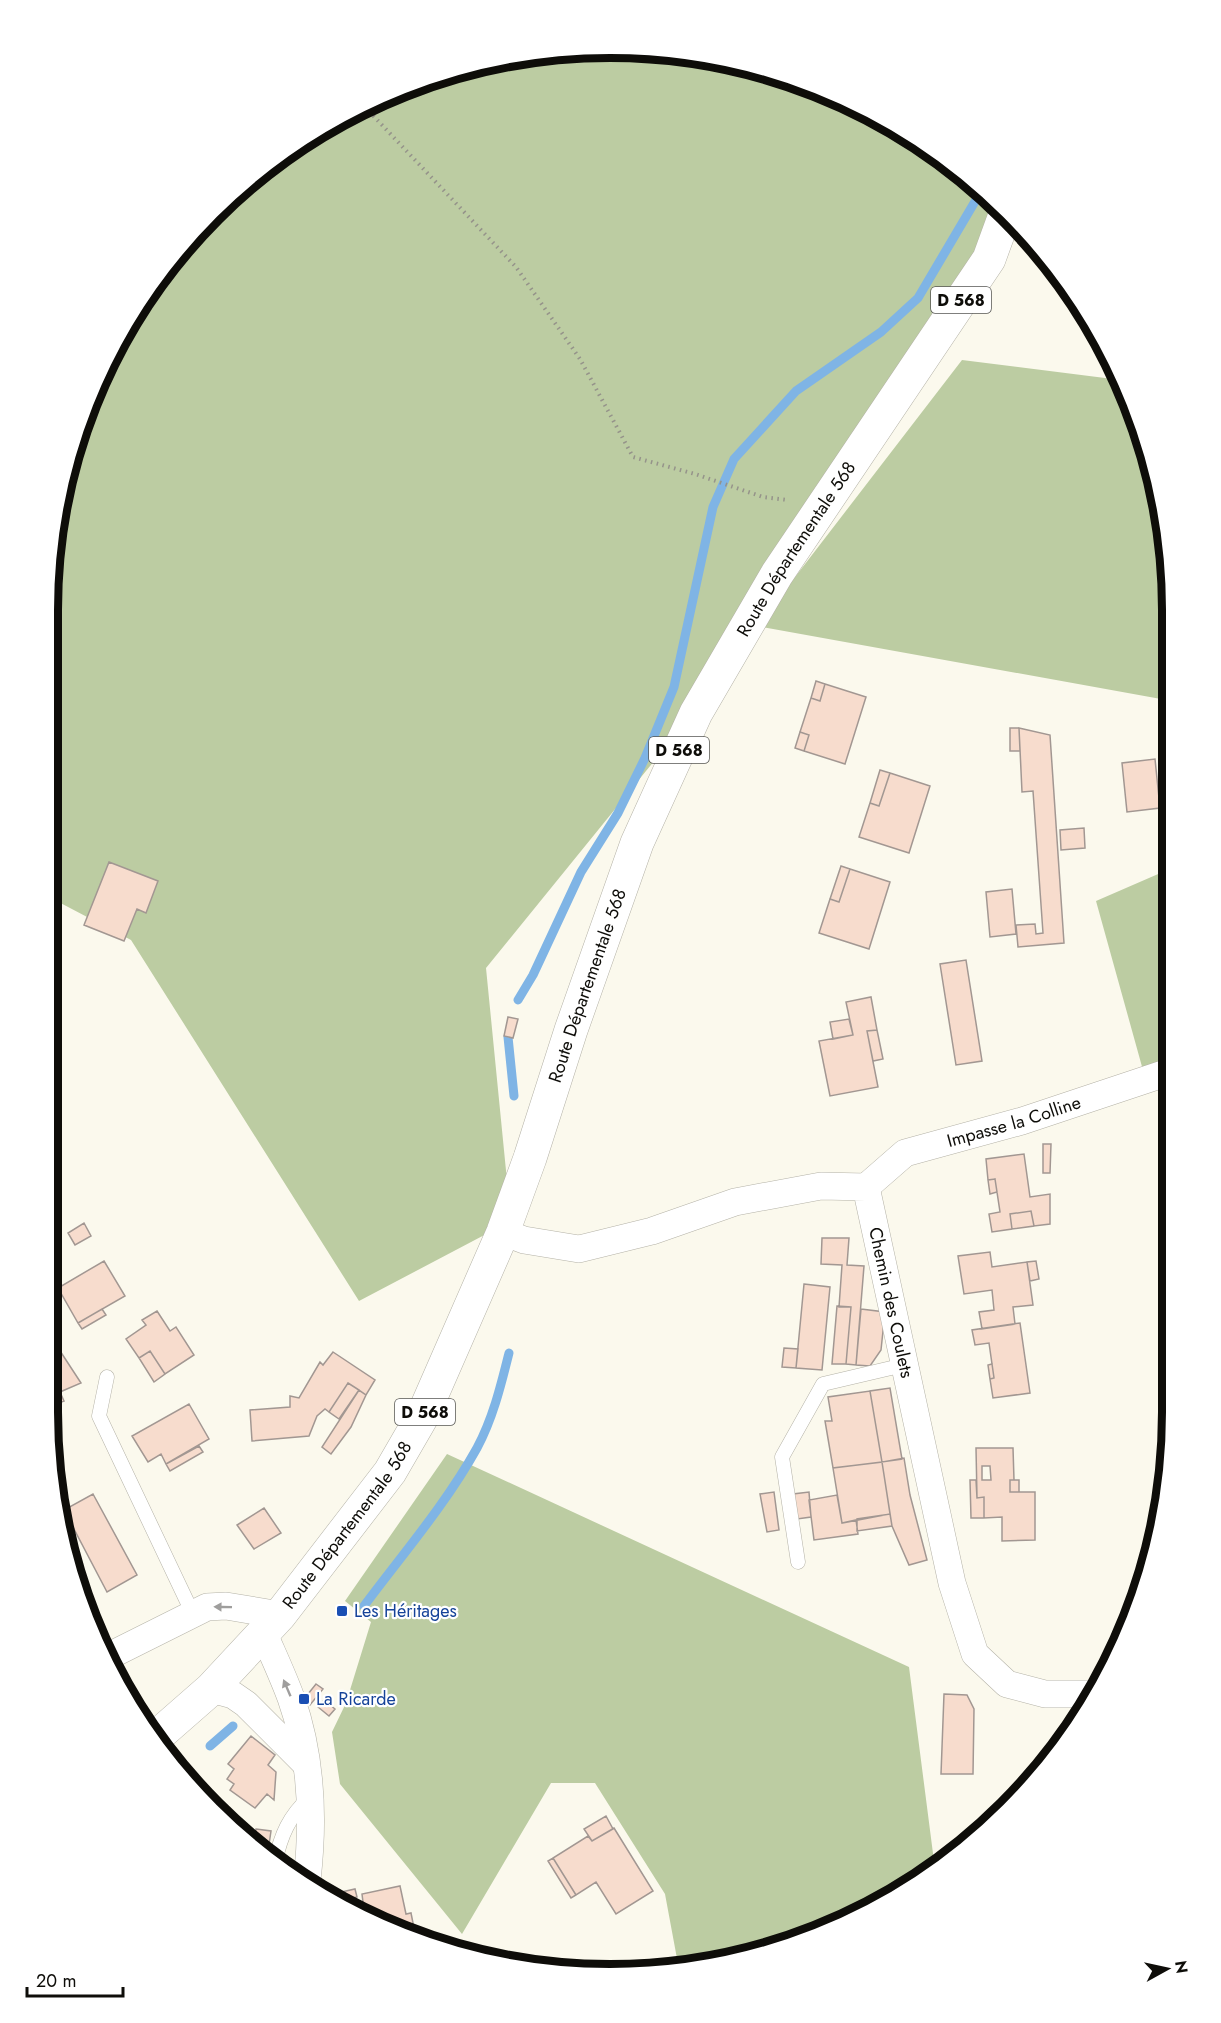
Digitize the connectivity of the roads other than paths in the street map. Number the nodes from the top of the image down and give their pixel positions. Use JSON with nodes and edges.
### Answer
{"nodes":[{"id":1,"x":1002,"y":222,"type":"edge"},
{"id":2,"x":1162,"y":1074,"type":"edge"},
{"id":3,"x":866,"y":1187,"type":"junction"},
{"id":4,"x":502,"y":1232,"type":"junction"},
{"id":5,"x":904,"y":1365,"type":"junction"},
{"id":6,"x":107,"y":1377,"type":"dead end"},
{"id":7,"x":798,"y":1562,"type":"dead end"},
{"id":8,"x":192,"y":1612,"type":"junction"},
{"id":9,"x":272,"y":1624,"type":"junction"},
{"id":10,"x":114,"y":1654,"type":"edge"},
{"id":11,"x":211,"y":1689,"type":"junction"},
{"id":12,"x":1085,"y":1694,"type":"edge"},
{"id":13,"x":161,"y":1732,"type":"edge"},
{"id":14,"x":307,"y":1765,"type":"junction"},
{"id":15,"x":311,"y":1796,"type":"junction"},
{"id":16,"x":277,"y":1852,"type":"edge"},
{"id":17,"x":308,"y":1874,"type":"edge"}],
"edges":[{"from":1,"to":4,"type":"main road","name":"Route Départementale 568","number":"D 568"},
{"from":2,"to":3,"type":"street","name":"Impasse la Colline"},
{"from":3,"to":4,"type":"street"},
{"from":3,"to":5,"type":"street","name":"Chemin des Coulets"},
{"from":4,"to":9,"type":"main road","name":"Route Départementale 568","number":"D 568"},
{"from":5,"to":7,"type":"lane"},
{"from":5,"to":12,"type":"street","name":"Chemin des Coulets"},
{"from":6,"to":8,"type":"lane"},
{"from":9,"to":8,"type":"street","one_way":true},
{"from":8,"to":10,"type":"street"},
{"from":9,"to":11,"type":"main road","name":"Route Départementale 568","number":"D 568"},
{"from":14,"to":9,"type":"street","one_way":true},
{"from":11,"to":13,"type":"main road","name":"Route Départementale 568","number":"D 568"},
{"from":11,"to":14,"type":"street"},
{"from":14,"to":15,"type":"street"},
{"from":15,"to":16,"type":"lane"},
{"from":15,"to":17,"type":"street"}]}
